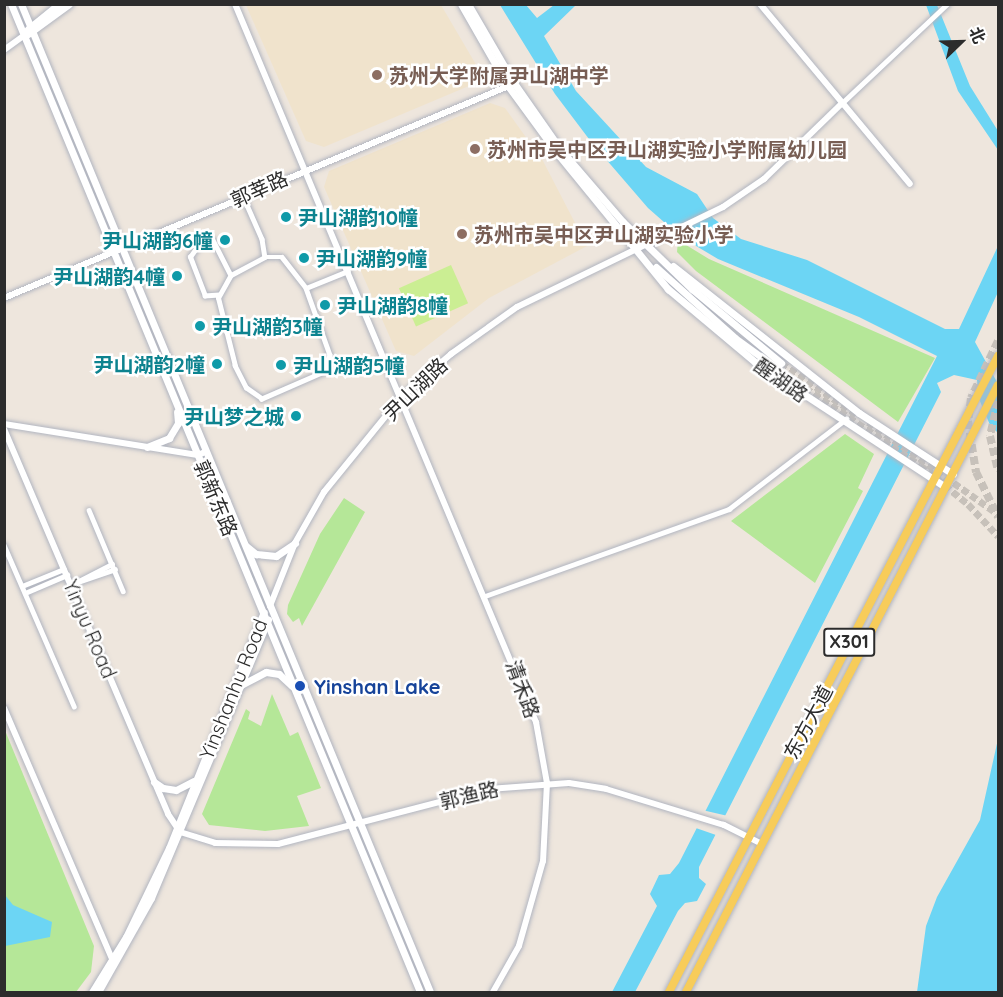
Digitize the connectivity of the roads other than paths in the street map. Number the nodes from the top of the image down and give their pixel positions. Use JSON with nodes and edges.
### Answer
{"nodes":[{"id":1,"x":11,"y":4,"type":"edge"},
{"id":2,"x":21,"y":4,"type":"edge"},
{"id":3,"x":59,"y":4,"type":"edge"},
{"id":4,"x":69,"y":4,"type":"edge"},
{"id":5,"x":235,"y":4,"type":"edge"},
{"id":6,"x":461,"y":4,"type":"edge"},
{"id":7,"x":468,"y":4,"type":"edge"},
{"id":8,"x":760,"y":4,"type":"edge"},
{"id":9,"x":947,"y":4,"type":"edge"},
{"id":10,"x":30,"y":30,"type":"junction"},
{"id":11,"x":22,"y":36,"type":"junction"},
{"id":12,"x":4,"y":50,"type":"edge"},
{"id":13,"x":511,"y":85,"type":"junction"},
{"id":14,"x":841,"y":104,"type":"junction"},
{"id":15,"x":305,"y":169,"type":"junction"},
{"id":16,"x":910,"y":184,"type":"dead end"},
{"id":17,"x":243,"y":196,"type":"junction"},
{"id":18,"x":644,"y":244,"type":"junction"},
{"id":19,"x":636,"y":248,"type":"junction"},
{"id":20,"x":117,"y":250,"type":"junction"},
{"id":21,"x":265,"y":257,"type":"junction"},
{"id":22,"x":348,"y":270,"type":"junction"},
{"id":23,"x":231,"y":274,"type":"junction"},
{"id":24,"x":306,"y":288,"type":"junction"},
{"id":25,"x":219,"y":295,"type":"junction"},
{"id":26,"x":4,"y":297,"type":"edge"},
{"id":27,"x":998,"y":358,"type":"edge"},
{"id":28,"x":999,"y":385,"type":"edge"},
{"id":29,"x":402,"y":396,"type":"junction"},
{"id":30,"x":176,"y":403,"type":"junction"},
{"id":31,"x":846,"y":419,"type":"junction"},
{"id":32,"x":4,"y":424,"type":"edge"},
{"id":33,"x":4,"y":429,"type":"edge"},
{"id":34,"x":147,"y":447,"type":"junction"},
{"id":35,"x":202,"y":454,"type":"junction"},
{"id":36,"x":941,"y":467,"type":"junction"},
{"id":37,"x":953,"y":474,"type":"junction"},
{"id":38,"x":934,"y":480,"type":"junction"},
{"id":39,"x":945,"y":487,"type":"junction"},
{"id":40,"x":89,"y":510,"type":"dead end"},
{"id":41,"x":243,"y":543,"type":"junction"},
{"id":42,"x":295,"y":543,"type":"junction"},
{"id":43,"x":4,"y":545,"type":"edge"},
{"id":44,"x":113,"y":567,"type":"junction"},
{"id":45,"x":65,"y":572,"type":"junction"},
{"id":46,"x":71,"y":585,"type":"junction"},
{"id":47,"x":22,"y":586,"type":"junction"},
{"id":48,"x":123,"y":591,"type":"dead end"},
{"id":49,"x":26,"y":594,"type":"junction"},
{"id":50,"x":485,"y":596,"type":"junction"},
{"id":51,"x":270,"y":606,"type":"junction"},
{"id":52,"x":264,"y":612,"type":"junction"},
{"id":53,"x":267,"y":621,"type":"junction"},
{"id":54,"x":241,"y":686,"type":"junction"},
{"id":55,"x":295,"y":689,"type":"junction"},
{"id":56,"x":74,"y":706,"type":"dead end"},
{"id":57,"x":4,"y":708,"type":"edge"},
{"id":58,"x":196,"y":779,"type":"junction"},
{"id":59,"x":154,"y":782,"type":"junction"},
{"id":60,"x":547,"y":783,"type":"junction"},
{"id":61,"x":355,"y":825,"type":"junction"},
{"id":62,"x":178,"y":831,"type":"junction"},
{"id":63,"x":749,"y":836,"type":"junction"},
{"id":64,"x":760,"y":843,"type":"junction"},
{"id":65,"x":114,"y":962,"type":"junction"},
{"id":66,"x":92,"y":993,"type":"edge"},
{"id":67,"x":98,"y":993,"type":"edge"},
{"id":68,"x":420,"y":993,"type":"edge"},
{"id":69,"x":430,"y":993,"type":"edge"},
{"id":70,"x":493,"y":993,"type":"edge"},
{"id":71,"x":669,"y":993,"type":"edge"},
{"id":72,"x":686,"y":993,"type":"edge"}],
"edges":[{"from":1,"to":11,"type":"main road","name":"郭新东路"},
{"from":2,"to":10,"type":"main road","name":"郭新东路"},
{"from":3,"to":10,"type":"main road"},
{"from":4,"to":10,"type":"main road"},
{"from":5,"to":15,"type":"street","name":"清禾路"},
{"from":6,"to":13,"type":"main road"},
{"from":7,"to":13,"type":"main road"},
{"from":8,"to":14,"type":"street"},
{"from":9,"to":14,"type":"street"},
{"from":10,"to":11,"type":"main road"},
{"from":10,"to":20,"type":"main road","name":"郭新东路"},
{"from":11,"to":12,"type":"street"},
{"from":11,"to":20,"type":"main road","name":"郭新东路"},
{"from":13,"to":15,"type":"street","name":"郭莘路"},
{"from":13,"to":18,"type":"main road"},
{"from":13,"to":19,"type":"main road"},
{"from":14,"to":16,"type":"street"},
{"from":14,"to":18,"type":"street","name":"尹山湖路"},
{"from":15,"to":17,"type":"street","name":"郭莘路"},
{"from":15,"to":22,"type":"street","name":"清禾路"},
{"from":17,"to":20,"type":"street","name":"郭莘路"},
{"from":17,"to":21,"type":"street"},
{"from":18,"to":19,"type":"street","name":"尹山湖路"},
{"from":18,"to":19,"type":"main road"},
{"from":18,"to":36,"type":"main road","name":"醒湖路"},
{"from":19,"to":29,"type":"street","name":"尹山湖路"},
{"from":19,"to":31,"type":"main road","name":"醒湖路"},
{"from":20,"to":26,"type":"street","name":"郭莘路"},
{"from":20,"to":30,"type":"main road","name":"郭新东路"},
{"from":20,"to":35,"type":"main road","name":"郭新东路"},
{"from":21,"to":23,"type":"street"},
{"from":21,"to":24,"type":"street"},
{"from":22,"to":24,"type":"street"},
{"from":22,"to":29,"type":"street","name":"清禾路"},
{"from":23,"to":25,"type":"street"},
{"from":23,"to":25,"type":"street"},
{"from":24,"to":25,"type":"street"},
{"from":27,"to":36,"type":"main road","name":"东方大道","number":"X301"},
{"from":28,"to":37,"type":"main road","name":"东方大道","number":"X301"},
{"from":29,"to":42,"type":"street","name":"尹山湖路"},
{"from":29,"to":50,"type":"street","name":"清禾路"},
{"from":30,"to":34,"type":"main road"},
{"from":30,"to":35,"type":"main road","name":"郭新东路"},
{"from":31,"to":38,"type":"main road","name":"醒湖路"},
{"from":31,"to":50,"type":"street"},
{"from":32,"to":34,"type":"street"},
{"from":33,"to":45,"type":"street","name":"Yinyu Road"},
{"from":34,"to":35,"type":"street"},
{"from":35,"to":41,"type":"main road","name":"郭新东路"},
{"from":35,"to":52,"type":"main road","name":"郭新东路"},
{"from":36,"to":37,"type":"main road","name":"醒湖路"},
{"from":36,"to":38,"type":"main road","name":"东方大道","number":"X301"},
{"from":37,"to":39,"type":"main road","name":"东方大道","number":"X301"},
{"from":38,"to":39,"type":"main road","name":"醒湖路"},
{"from":38,"to":63,"type":"main road","name":"东方大道","number":"X301"},
{"from":39,"to":64,"type":"main road","name":"东方大道","number":"X301"},
{"from":40,"to":44,"type":"street"},
{"from":41,"to":42,"type":"main road"},
{"from":41,"to":51,"type":"main road","name":"郭新东路"},
{"from":42,"to":51,"type":"street","name":"尹山湖路"},
{"from":43,"to":47,"type":"street"},
{"from":44,"to":46,"type":"street"},
{"from":44,"to":48,"type":"street"},
{"from":45,"to":46,"type":"street","name":"Yinyu Road"},
{"from":45,"to":47,"type":"street"},
{"from":45,"to":49,"type":"street"},
{"from":46,"to":59,"type":"street","name":"Yinyu Road"},
{"from":47,"to":49,"type":"street"},
{"from":49,"to":56,"type":"street"},
{"from":50,"to":60,"type":"street","name":"清禾路"},
{"from":51,"to":52,"type":"main road","name":"Yinshanhu Road"},
{"from":51,"to":53,"type":"main road","name":"Yinshanhu Road"},
{"from":51,"to":61,"type":"main road","name":"郭新东路"},
{"from":52,"to":53,"type":"main road","name":"郭新东路"},
{"from":52,"to":58,"type":"main road","name":"Yinshanhu Road"},
{"from":53,"to":54,"type":"main road","name":"Yinshanhu Road"},
{"from":53,"to":55,"type":"main road","name":"郭新东路"},
{"from":54,"to":55,"type":"main road"},
{"from":54,"to":62,"type":"main road","name":"Yinshanhu Road"},
{"from":55,"to":61,"type":"main road","name":"郭新东路"},
{"from":57,"to":65,"type":"street"},
{"from":58,"to":59,"type":"main road"},
{"from":58,"to":62,"type":"main road","name":"Yinshanhu Road"},
{"from":59,"to":62,"type":"street","name":"Yinyu Road"},
{"from":60,"to":61,"type":"street","name":"郭渔路"},
{"from":60,"to":63,"type":"street","name":"郭渔路"},
{"from":60,"to":70,"type":"street","name":"清禾路"},
{"from":61,"to":62,"type":"street","name":"郭渔路"},
{"from":61,"to":68,"type":"main road","name":"郭新东路"},
{"from":61,"to":69,"type":"main road","name":"郭新东路"},
{"from":62,"to":65,"type":"main road","name":"Yinshanhu Road"},
{"from":63,"to":64,"type":"street","name":"郭渔路"},
{"from":63,"to":71,"type":"main road","name":"东方大道","number":"X301"},
{"from":64,"to":72,"type":"main road","name":"东方大道","number":"X301"},
{"from":65,"to":66,"type":"main road","name":"Yinshanhu Road"},
{"from":65,"to":67,"type":"main road","name":"Yinshanhu Road"}]}
